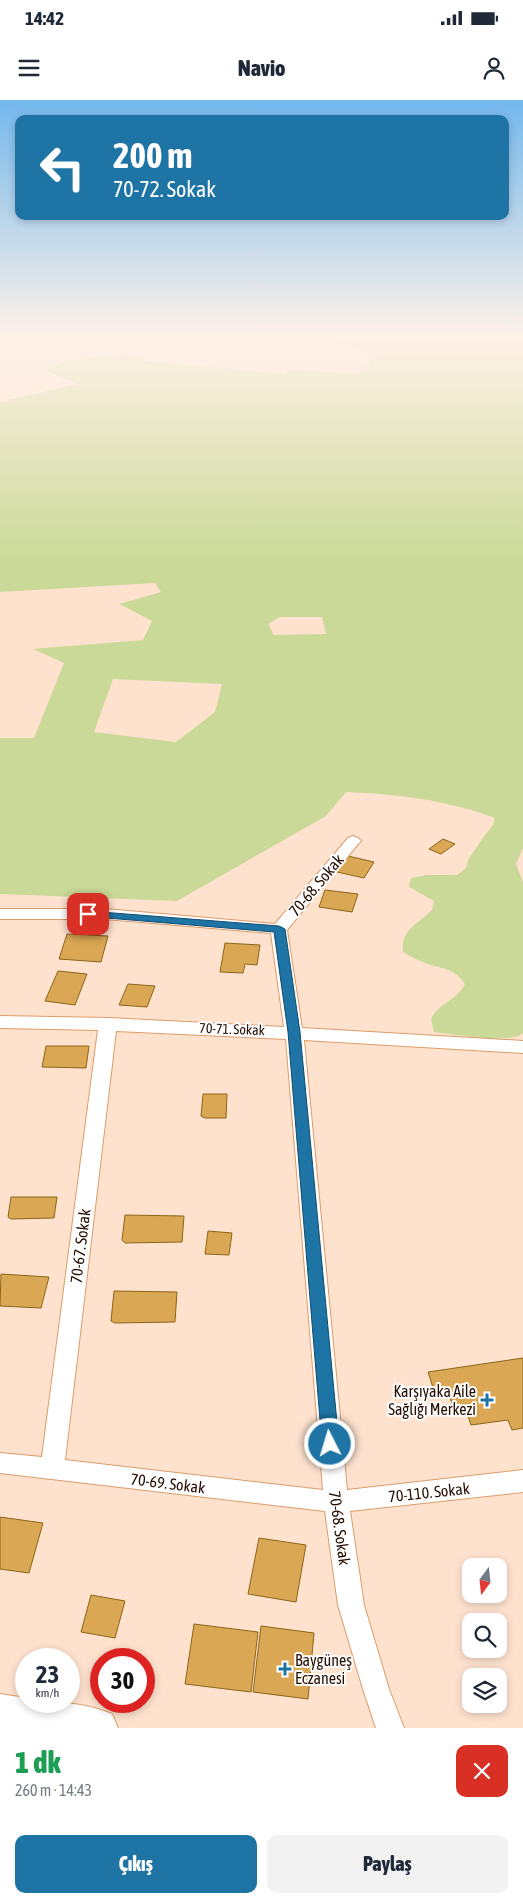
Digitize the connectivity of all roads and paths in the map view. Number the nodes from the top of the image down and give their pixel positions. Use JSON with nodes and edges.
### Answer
{"nodes":[{"id":1,"x":353,"y":841,"type":"dead end"},
{"id":2,"x":0,"y":914,"type":"edge"},
{"id":3,"x":279,"y":929,"type":"junction"},
{"id":4,"x":0,"y":1022,"type":"edge"},
{"id":5,"x":108,"y":1024,"type":"junction"},
{"id":6,"x":294,"y":1032,"type":"junction"},
{"id":7,"x":523,"y":1047,"type":"edge"},
{"id":8,"x":0,"y":1463,"type":"edge"},
{"id":9,"x":52,"y":1469,"type":"junction"},
{"id":10,"x":523,"y":1481,"type":"edge"},
{"id":11,"x":336,"y":1502,"type":"junction"},
{"id":12,"x":0,"y":1714,"type":"edge"},
{"id":13,"x":98,"y":1728,"type":"edge"},
{"id":14,"x":390,"y":1728,"type":"edge"}],
"edges":[{"from":1,"to":3,"type":"street","name":"70-68. Sokak"},
{"from":2,"to":3,"type":"street"},
{"from":3,"to":6,"type":"street","name":"70-68. Sokak"},
{"from":4,"to":5,"type":"street","name":"70-71. Sokak"},
{"from":5,"to":6,"type":"street","name":"70-71. Sokak"},
{"from":5,"to":9,"type":"street","name":"70-67. Sokak"},
{"from":6,"to":7,"type":"street","name":"70-71. Sokak"},
{"from":6,"to":11,"type":"street","name":"70-68. Sokak"},
{"from":8,"to":9,"type":"street","name":"70-69. Sokak"},
{"from":9,"to":11,"type":"street","name":"70-69. Sokak"},
{"from":10,"to":11,"type":"street","name":"70-110. Sokak"},
{"from":11,"to":14,"type":"street","name":"70-68. Sokak"},
{"from":12,"to":13,"type":"street"}]}
